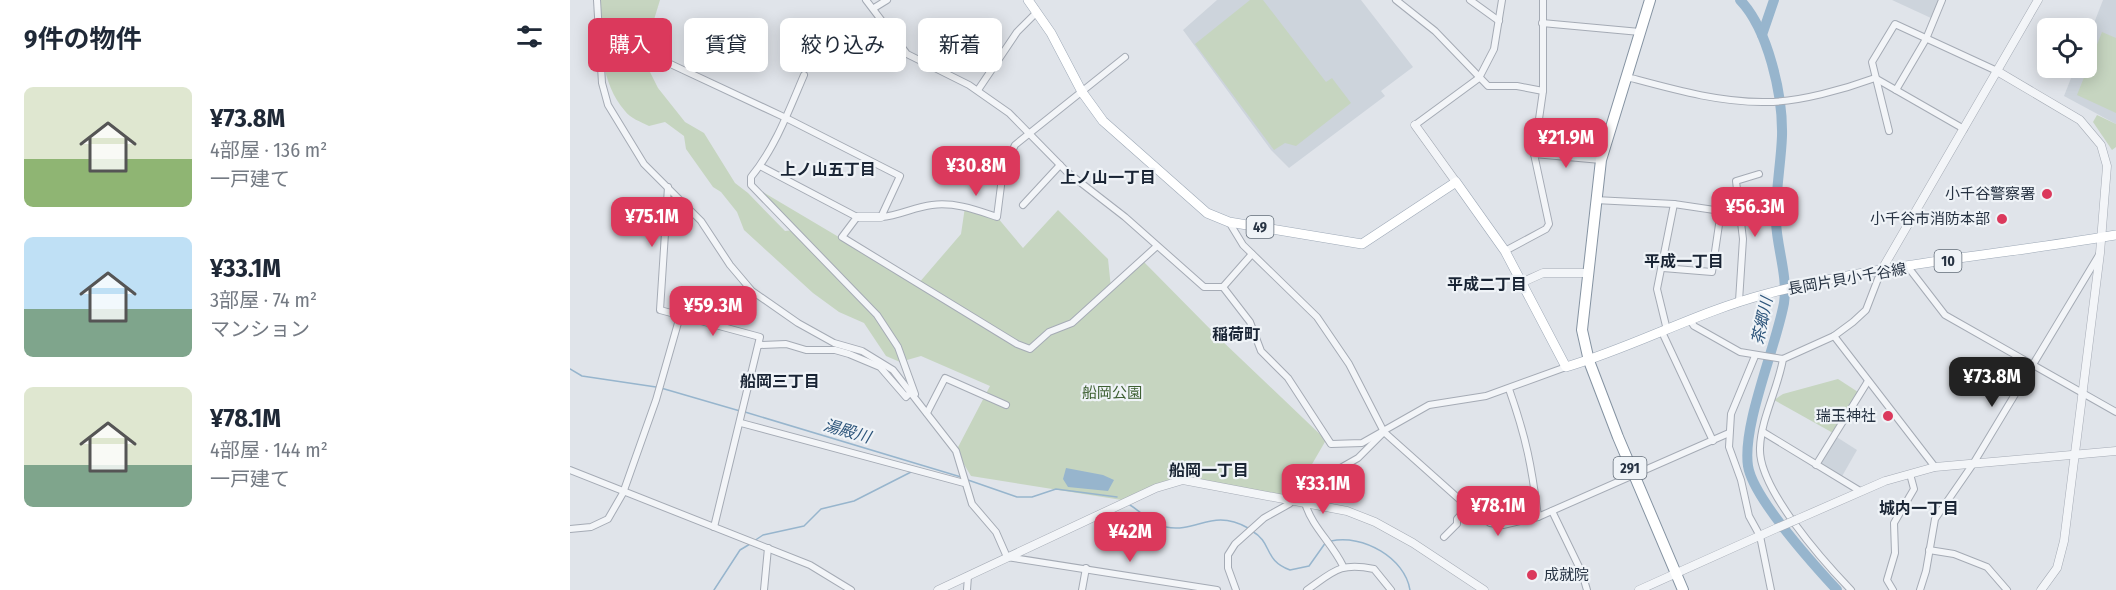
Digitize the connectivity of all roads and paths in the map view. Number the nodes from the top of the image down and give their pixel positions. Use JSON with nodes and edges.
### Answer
{"nodes":[{"id":1,"x":597,"y":0,"type":"edge"},
{"id":2,"x":866,"y":0,"type":"edge"},
{"id":3,"x":887,"y":0,"type":"edge"},
{"id":4,"x":1028,"y":0,"type":"edge"},
{"id":5,"x":1396,"y":0,"type":"edge"},
{"id":6,"x":1470,"y":0,"type":"edge"},
{"id":7,"x":1502,"y":0,"type":"edge"},
{"id":8,"x":1543,"y":0,"type":"edge"},
{"id":9,"x":1650,"y":0,"type":"edge"},
{"id":10,"x":1942,"y":0,"type":"edge"},
{"id":11,"x":2038,"y":0,"type":"edge"},
{"id":12,"x":874,"y":8,"type":"junction"},
{"id":13,"x":1037,"y":12,"type":"junction"},
{"id":14,"x":1499,"y":21,"type":"junction"},
{"id":15,"x":1542,"y":23,"type":"junction"},
{"id":16,"x":1640,"y":32,"type":"junction"},
{"id":17,"x":1926,"y":39,"type":"junction"},
{"id":18,"x":1125,"y":57,"type":"dead end"},
{"id":19,"x":672,"y":65,"type":"edge"},
{"id":20,"x":1997,"y":71,"type":"junction"},
{"id":21,"x":804,"y":75,"type":"dead end"},
{"id":22,"x":1627,"y":77,"type":"junction"},
{"id":23,"x":1479,"y":78,"type":"junction"},
{"id":24,"x":1875,"y":78,"type":"junction"},
{"id":25,"x":978,"y":90,"type":"junction"},
{"id":26,"x":1896,"y":90,"type":"junction"},
{"id":27,"x":1543,"y":91,"type":"junction"},
{"id":28,"x":1082,"y":92,"type":"junction"},
{"id":29,"x":786,"y":118,"type":"junction"},
{"id":30,"x":1415,"y":125,"type":"joint"},
{"id":31,"x":1964,"y":129,"type":"junction"},
{"id":32,"x":1889,"y":131,"type":"dead end"},
{"id":33,"x":1029,"y":132,"type":"junction"},
{"id":34,"x":1534,"y":154,"type":"junction"},
{"id":35,"x":1601,"y":160,"type":"junction"},
{"id":36,"x":1060,"y":165,"type":"junction"},
{"id":37,"x":760,"y":166,"type":"junction"},
{"id":38,"x":1759,"y":174,"type":"dead end"},
{"id":39,"x":1456,"y":182,"type":"junction"},
{"id":40,"x":668,"y":187,"type":"junction"},
{"id":41,"x":1595,"y":200,"type":"junction"},
{"id":42,"x":1674,"y":204,"type":"junction"},
{"id":43,"x":1023,"y":205,"type":"dead end"},
{"id":44,"x":857,"y":217,"type":"junction"},
{"id":45,"x":881,"y":217,"type":"junction"},
{"id":46,"x":1228,"y":222,"type":"junction"},
{"id":47,"x":2116,"y":235,"type":"edge"},
{"id":48,"x":2101,"y":237,"type":"junction"},
{"id":49,"x":1157,"y":246,"type":"junction"},
{"id":50,"x":1505,"y":251,"type":"junction"},
{"id":51,"x":2100,"y":253,"type":"junction"},
{"id":52,"x":1252,"y":255,"type":"junction"},
{"id":53,"x":1908,"y":267,"type":"junction"},
{"id":54,"x":1663,"y":268,"type":"junction"},
{"id":55,"x":1881,"y":271,"type":"junction"},
{"id":56,"x":1587,"y":273,"type":"junction"},
{"id":57,"x":1523,"y":282,"type":"junction"},
{"id":58,"x":1223,"y":287,"type":"junction"},
{"id":59,"x":1739,"y":302,"type":"junction"},
{"id":60,"x":680,"y":316,"type":"junction"},
{"id":61,"x":1690,"y":320,"type":"junction"},
{"id":62,"x":1665,"y":331,"type":"junction"},
{"id":63,"x":1834,"y":336,"type":"junction"},
{"id":64,"x":760,"y":345,"type":"junction"},
{"id":65,"x":1755,"y":356,"type":"junction"},
{"id":66,"x":1782,"y":358,"type":"junction"},
{"id":67,"x":1588,"y":361,"type":"junction"},
{"id":68,"x":2031,"y":364,"type":"junction"},
{"id":69,"x":1566,"y":368,"type":"junction"},
{"id":70,"x":1868,"y":381,"type":"junction"},
{"id":71,"x":1509,"y":389,"type":"junction"},
{"id":72,"x":2082,"y":392,"type":"junction"},
{"id":73,"x":914,"y":395,"type":"junction"},
{"id":74,"x":1006,"y":405,"type":"dead end"},
{"id":75,"x":2116,"y":412,"type":"edge"},
{"id":76,"x":927,"y":413,"type":"junction"},
{"id":77,"x":741,"y":423,"type":"junction"},
{"id":78,"x":1384,"y":432,"type":"junction"},
{"id":79,"x":1763,"y":432,"type":"junction"},
{"id":80,"x":1729,"y":433,"type":"junction"},
{"id":81,"x":1713,"y":441,"type":"junction"},
{"id":82,"x":2116,"y":451,"type":"edge"},
{"id":83,"x":2074,"y":455,"type":"junction"},
{"id":84,"x":1973,"y":464,"type":"junction"},
{"id":85,"x":1816,"y":465,"type":"junction"},
{"id":86,"x":1935,"y":467,"type":"junction"},
{"id":87,"x":570,"y":470,"type":"edge"},
{"id":88,"x":1910,"y":474,"type":"junction"},
{"id":89,"x":1633,"y":476,"type":"junction"},
{"id":90,"x":964,"y":482,"type":"junction"},
{"id":91,"x":1860,"y":491,"type":"junction"},
{"id":92,"x":623,"y":493,"type":"junction"},
{"id":93,"x":1291,"y":500,"type":"junction"},
{"id":94,"x":1305,"y":503,"type":"junction"},
{"id":95,"x":1468,"y":507,"type":"junction"},
{"id":96,"x":1552,"y":511,"type":"junction"},
{"id":97,"x":1538,"y":517,"type":"junction"},
{"id":98,"x":714,"y":527,"type":"junction"},
{"id":99,"x":570,"y":529,"type":"edge"},
{"id":100,"x":1760,"y":536,"type":"junction"},
{"id":101,"x":1444,"y":537,"type":"dead end"},
{"id":102,"x":768,"y":548,"type":"junction"},
{"id":103,"x":1929,"y":550,"type":"junction"},
{"id":104,"x":1007,"y":557,"type":"junction"},
{"id":105,"x":1343,"y":566,"type":"junction"},
{"id":106,"x":1086,"y":568,"type":"junction"},
{"id":107,"x":1676,"y":573,"type":"junction"},
{"id":108,"x":968,"y":576,"type":"junction"},
{"id":109,"x":1171,"y":582,"type":"junction"},
{"id":110,"x":764,"y":590,"type":"edge"},
{"id":111,"x":851,"y":590,"type":"edge"},
{"id":112,"x":938,"y":590,"type":"edge"},
{"id":113,"x":967,"y":590,"type":"edge"},
{"id":114,"x":1082,"y":590,"type":"edge"},
{"id":115,"x":1169,"y":590,"type":"edge"},
{"id":116,"x":1217,"y":590,"type":"edge"},
{"id":117,"x":1236,"y":590,"type":"edge"},
{"id":118,"x":1307,"y":590,"type":"edge"},
{"id":119,"x":1391,"y":590,"type":"edge"},
{"id":120,"x":1484,"y":590,"type":"edge"},
{"id":121,"x":1587,"y":590,"type":"edge"},
{"id":122,"x":1639,"y":590,"type":"edge"},
{"id":123,"x":1683,"y":590,"type":"edge"},
{"id":124,"x":1771,"y":590,"type":"edge"},
{"id":125,"x":1851,"y":590,"type":"edge"},
{"id":126,"x":1893,"y":590,"type":"edge"},
{"id":127,"x":1920,"y":590,"type":"edge"},
{"id":128,"x":2007,"y":590,"type":"edge"},
{"id":129,"x":2042,"y":590,"type":"edge"}],
"edges":[{"from":1,"to":40,"type":"street"},
{"from":2,"to":12,"type":"street"},
{"from":3,"to":12,"type":"street"},
{"from":4,"to":13,"type":"main road","number":"49"},
{"from":5,"to":23,"type":"street"},
{"from":6,"to":14,"type":"street"},
{"from":7,"to":14,"type":"street"},
{"from":8,"to":15,"type":"street"},
{"from":9,"to":16,"type":"highway","number":"291"},
{"from":10,"to":17,"type":"street"},
{"from":11,"to":20,"type":"street"},
{"from":12,"to":25,"type":"street"},
{"from":13,"to":25,"type":"street"},
{"from":13,"to":28,"type":"main road","number":"49"},
{"from":14,"to":23,"type":"street"},
{"from":15,"to":16,"type":"street"},
{"from":15,"to":27,"type":"street"},
{"from":16,"to":22,"type":"highway","number":"291"},
{"from":17,"to":20,"type":"street"},
{"from":17,"to":24,"type":"street"},
{"from":17,"to":26,"type":"street"},
{"from":18,"to":28,"type":"street"},
{"from":19,"to":29,"type":"street"},
{"from":20,"to":31,"type":"street"},
{"from":20,"to":48,"type":"street"},
{"from":21,"to":29,"type":"street"},
{"from":22,"to":24,"type":"street"},
{"from":22,"to":35,"type":"highway","number":"291"},
{"from":23,"to":27,"type":"street"},
{"from":23,"to":30,"type":"street"},
{"from":24,"to":26,"type":"street"},
{"from":24,"to":32,"type":"street"},
{"from":25,"to":33,"type":"street"},
{"from":26,"to":31,"type":"street"},
{"from":27,"to":34,"type":"street"},
{"from":28,"to":33,"type":"street"},
{"from":28,"to":46,"type":"main road","number":"49"},
{"from":29,"to":37,"type":"street"},
{"from":29,"to":45,"type":"street"},
{"from":30,"to":39,"type":"street"},
{"from":31,"to":55,"type":"street"},
{"from":33,"to":36,"type":"street"},
{"from":33,"to":45,"type":"street"},
{"from":34,"to":35,"type":"street"},
{"from":34,"to":50,"type":"street"},
{"from":35,"to":41,"type":"highway","number":"291"},
{"from":36,"to":43,"type":"street"},
{"from":36,"to":49,"type":"street"},
{"from":37,"to":44,"type":"street"},
{"from":37,"to":73,"type":"street"},
{"from":38,"to":59,"type":"street"},
{"from":39,"to":46,"type":"main road","number":"49"},
{"from":39,"to":50,"type":"main road"},
{"from":40,"to":60,"type":"street"},
{"from":40,"to":73,"type":"street"},
{"from":41,"to":42,"type":"street"},
{"from":41,"to":56,"type":"highway","number":"291"},
{"from":42,"to":54,"type":"street"},
{"from":42,"to":54,"type":"street"},
{"from":44,"to":45,"type":"street"},
{"from":44,"to":49,"type":"street"},
{"from":46,"to":52,"type":"street"},
{"from":47,"to":48,"type":"main road","name":"長岡片貝小千谷線","number":"10"},
{"from":48,"to":51,"type":"street"},
{"from":48,"to":53,"type":"main road","name":"長岡片貝小千谷線","number":"10"},
{"from":49,"to":58,"type":"street"},
{"from":50,"to":57,"type":"main road"},
{"from":51,"to":68,"type":"street"},
{"from":51,"to":72,"type":"street"},
{"from":52,"to":58,"type":"street"},
{"from":52,"to":78,"type":"street"},
{"from":53,"to":55,"type":"main road","name":"長岡片貝小千谷線","number":"10"},
{"from":53,"to":68,"type":"street"},
{"from":54,"to":62,"type":"street"},
{"from":55,"to":59,"type":"main road","name":"長岡片貝小千谷線","number":"10"},
{"from":55,"to":63,"type":"street"},
{"from":56,"to":57,"type":"street"},
{"from":56,"to":67,"type":"highway","number":"291"},
{"from":57,"to":69,"type":"main road"},
{"from":58,"to":78,"type":"street"},
{"from":59,"to":61,"type":"main road","name":"長岡片貝小千谷線","number":"10"},
{"from":60,"to":64,"type":"street"},
{"from":60,"to":92,"type":"street"},
{"from":61,"to":62,"type":"main road","name":"長岡片貝小千谷線","number":"10"},
{"from":61,"to":65,"type":"street"},
{"from":62,"to":67,"type":"main road","name":"長岡片貝小千谷線","number":"10"},
{"from":62,"to":81,"type":"street"},
{"from":63,"to":66,"type":"street"},
{"from":63,"to":70,"type":"street"},
{"from":64,"to":73,"type":"street"},
{"from":64,"to":77,"type":"street"},
{"from":65,"to":66,"type":"street"},
{"from":65,"to":80,"type":"street"},
{"from":66,"to":79,"type":"street"},
{"from":67,"to":69,"type":"main road","name":"長岡片貝小千谷線"},
{"from":67,"to":89,"type":"highway","number":"291"},
{"from":68,"to":72,"type":"street"},
{"from":68,"to":84,"type":"street"},
{"from":69,"to":71,"type":"street"},
{"from":70,"to":85,"type":"street"},
{"from":70,"to":86,"type":"street"},
{"from":71,"to":78,"type":"street"},
{"from":71,"to":97,"type":"street"},
{"from":72,"to":75,"type":"street"},
{"from":72,"to":83,"type":"street"},
{"from":73,"to":76,"type":"street"},
{"from":74,"to":76,"type":"street"},
{"from":76,"to":90,"type":"street"},
{"from":77,"to":90,"type":"street"},
{"from":77,"to":98,"type":"street"},
{"from":78,"to":93,"type":"street"},
{"from":78,"to":95,"type":"street"},
{"from":79,"to":85,"type":"street"},
{"from":79,"to":125,"type":"street"},
{"from":80,"to":81,"type":"street"},
{"from":80,"to":100,"type":"street"},
{"from":81,"to":89,"type":"street"},
{"from":82,"to":83,"type":"street"},
{"from":83,"to":84,"type":"street"},
{"from":83,"to":129,"type":"street"},
{"from":84,"to":86,"type":"street"},
{"from":84,"to":103,"type":"street"},
{"from":85,"to":91,"type":"street"},
{"from":86,"to":88,"type":"street"},
{"from":87,"to":92,"type":"street"},
{"from":88,"to":91,"type":"street"},
{"from":88,"to":126,"type":"street"},
{"from":89,"to":96,"type":"street"},
{"from":89,"to":107,"type":"highway","number":"291"},
{"from":90,"to":104,"type":"street"},
{"from":91,"to":100,"type":"street","bridge":true},
{"from":92,"to":98,"type":"street"},
{"from":92,"to":99,"type":"street"},
{"from":93,"to":94,"type":"street"},
{"from":93,"to":104,"type":"street"},
{"from":93,"to":117,"type":"street"},
{"from":94,"to":105,"type":"street"},
{"from":94,"to":120,"type":"street"},
{"from":95,"to":97,"type":"street"},
{"from":95,"to":101,"type":"street"},
{"from":96,"to":97,"type":"street"},
{"from":96,"to":121,"type":"street"},
{"from":98,"to":102,"type":"street"},
{"from":100,"to":107,"type":"street"},
{"from":100,"to":124,"type":"street"},
{"from":102,"to":110,"type":"street"},
{"from":102,"to":111,"type":"street"},
{"from":103,"to":127,"type":"street"},
{"from":103,"to":128,"type":"street"},
{"from":104,"to":106,"type":"street"},
{"from":104,"to":108,"type":"street"},
{"from":105,"to":118,"type":"street"},
{"from":105,"to":119,"type":"street"},
{"from":106,"to":109,"type":"street"},
{"from":106,"to":114,"type":"street"},
{"from":107,"to":122,"type":"street"},
{"from":107,"to":123,"type":"highway","number":"291"},
{"from":108,"to":112,"type":"street"},
{"from":108,"to":113,"type":"street"},
{"from":109,"to":115,"type":"street"},
{"from":109,"to":116,"type":"street"}]}
